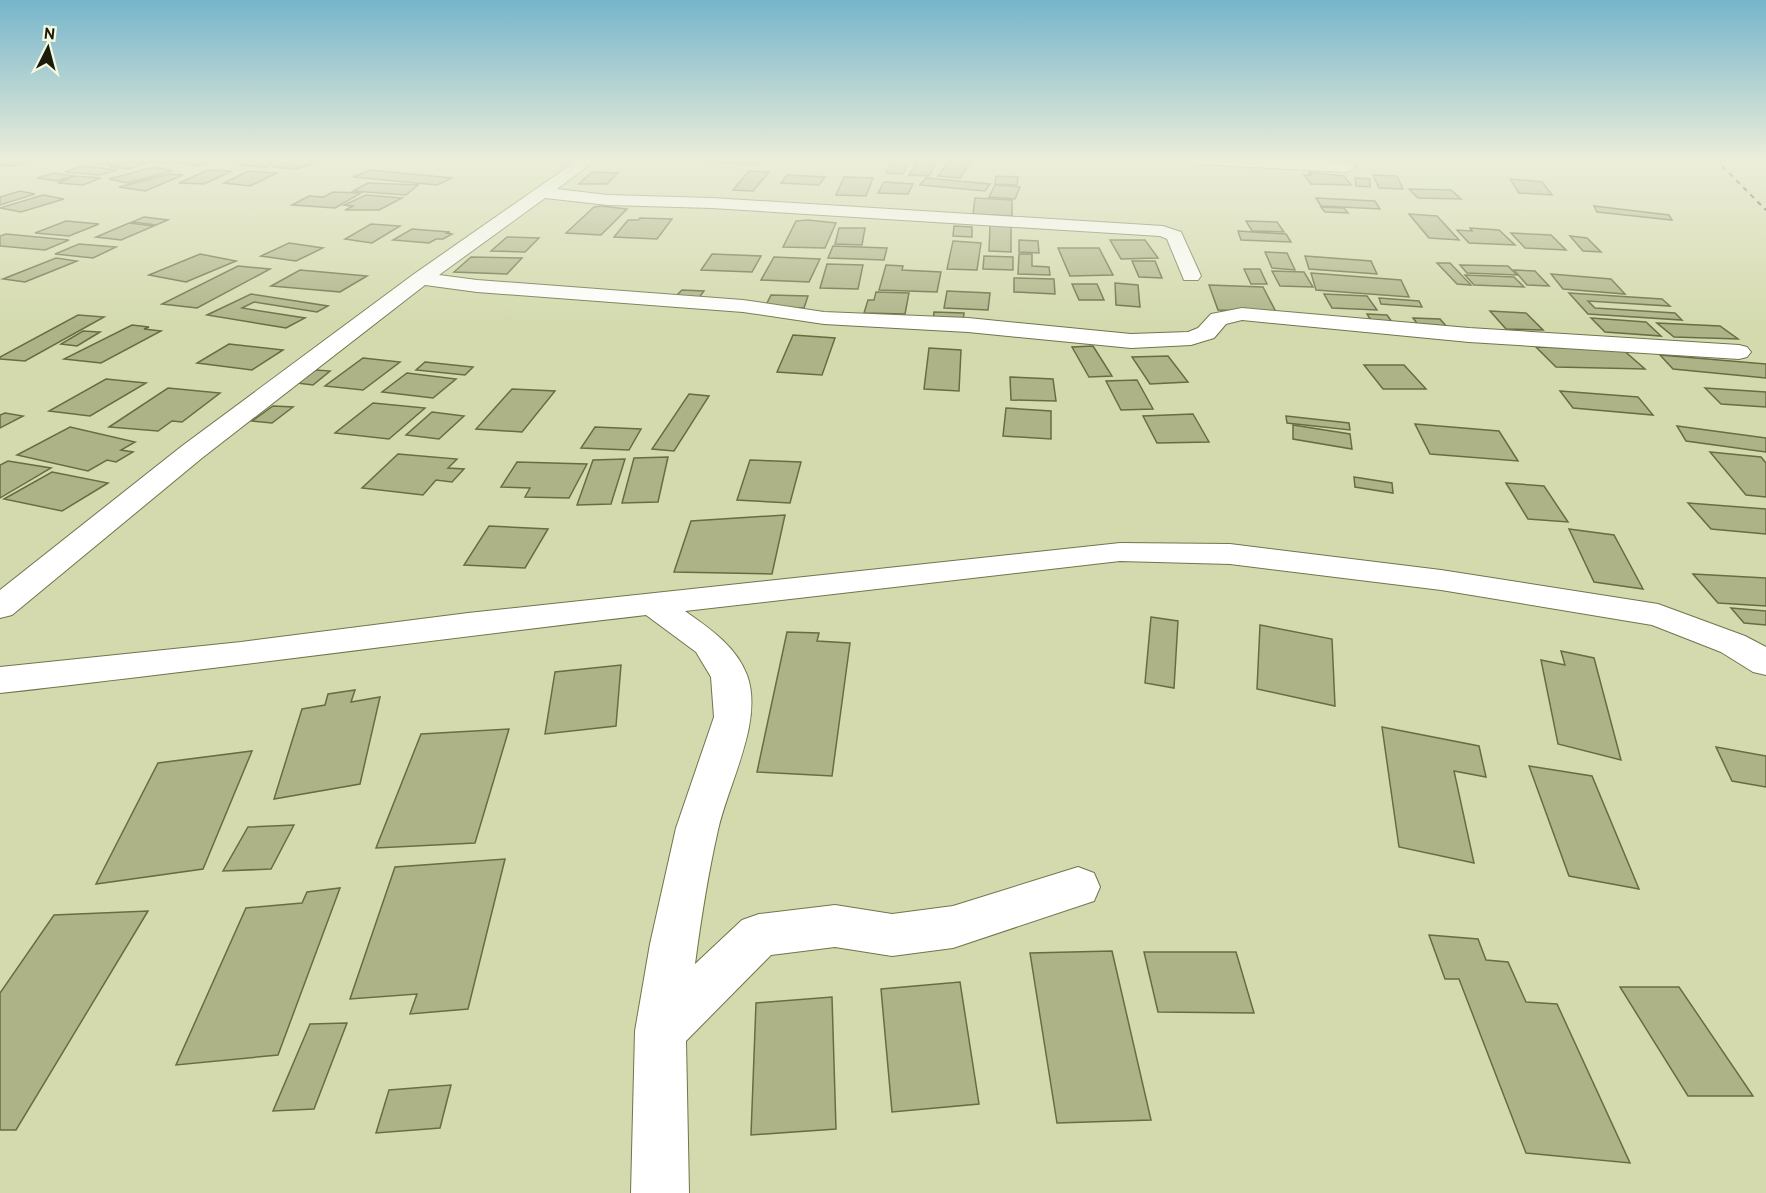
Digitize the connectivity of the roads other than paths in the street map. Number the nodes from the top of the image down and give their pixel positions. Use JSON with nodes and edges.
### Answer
{"nodes":[{"id":1,"x":512,"y":215,"type":"edge"},
{"id":2,"x":897,"y":215,"type":"edge"},
{"id":3,"x":1191,"y":276,"type":"dead end"},
{"id":4,"x":421,"y":278,"type":"junction"},
{"id":5,"x":1739,"y":352,"type":"dead end"},
{"id":6,"x":654,"y":605,"type":"junction"},
{"id":7,"x":0,"y":608,"type":"edge"},
{"id":8,"x":1766,"y":663,"type":"edge"},
{"id":9,"x":0,"y":680,"type":"edge"},
{"id":10,"x":1078,"y":887,"type":"dead end"},
{"id":11,"x":660,"y":1031,"type":"junction"},
{"id":12,"x":660,"y":1193,"type":"edge"}],
"edges":[{"from":1,"to":4,"type":"street"},
{"from":2,"to":3,"type":"street"},
{"from":4,"to":5,"type":"street"},
{"from":4,"to":7,"type":"street"},
{"from":6,"to":8,"type":"street"},
{"from":6,"to":9,"type":"street"},
{"from":6,"to":11,"type":"street"},
{"from":10,"to":11,"type":"street"},
{"from":11,"to":12,"type":"street"}]}
